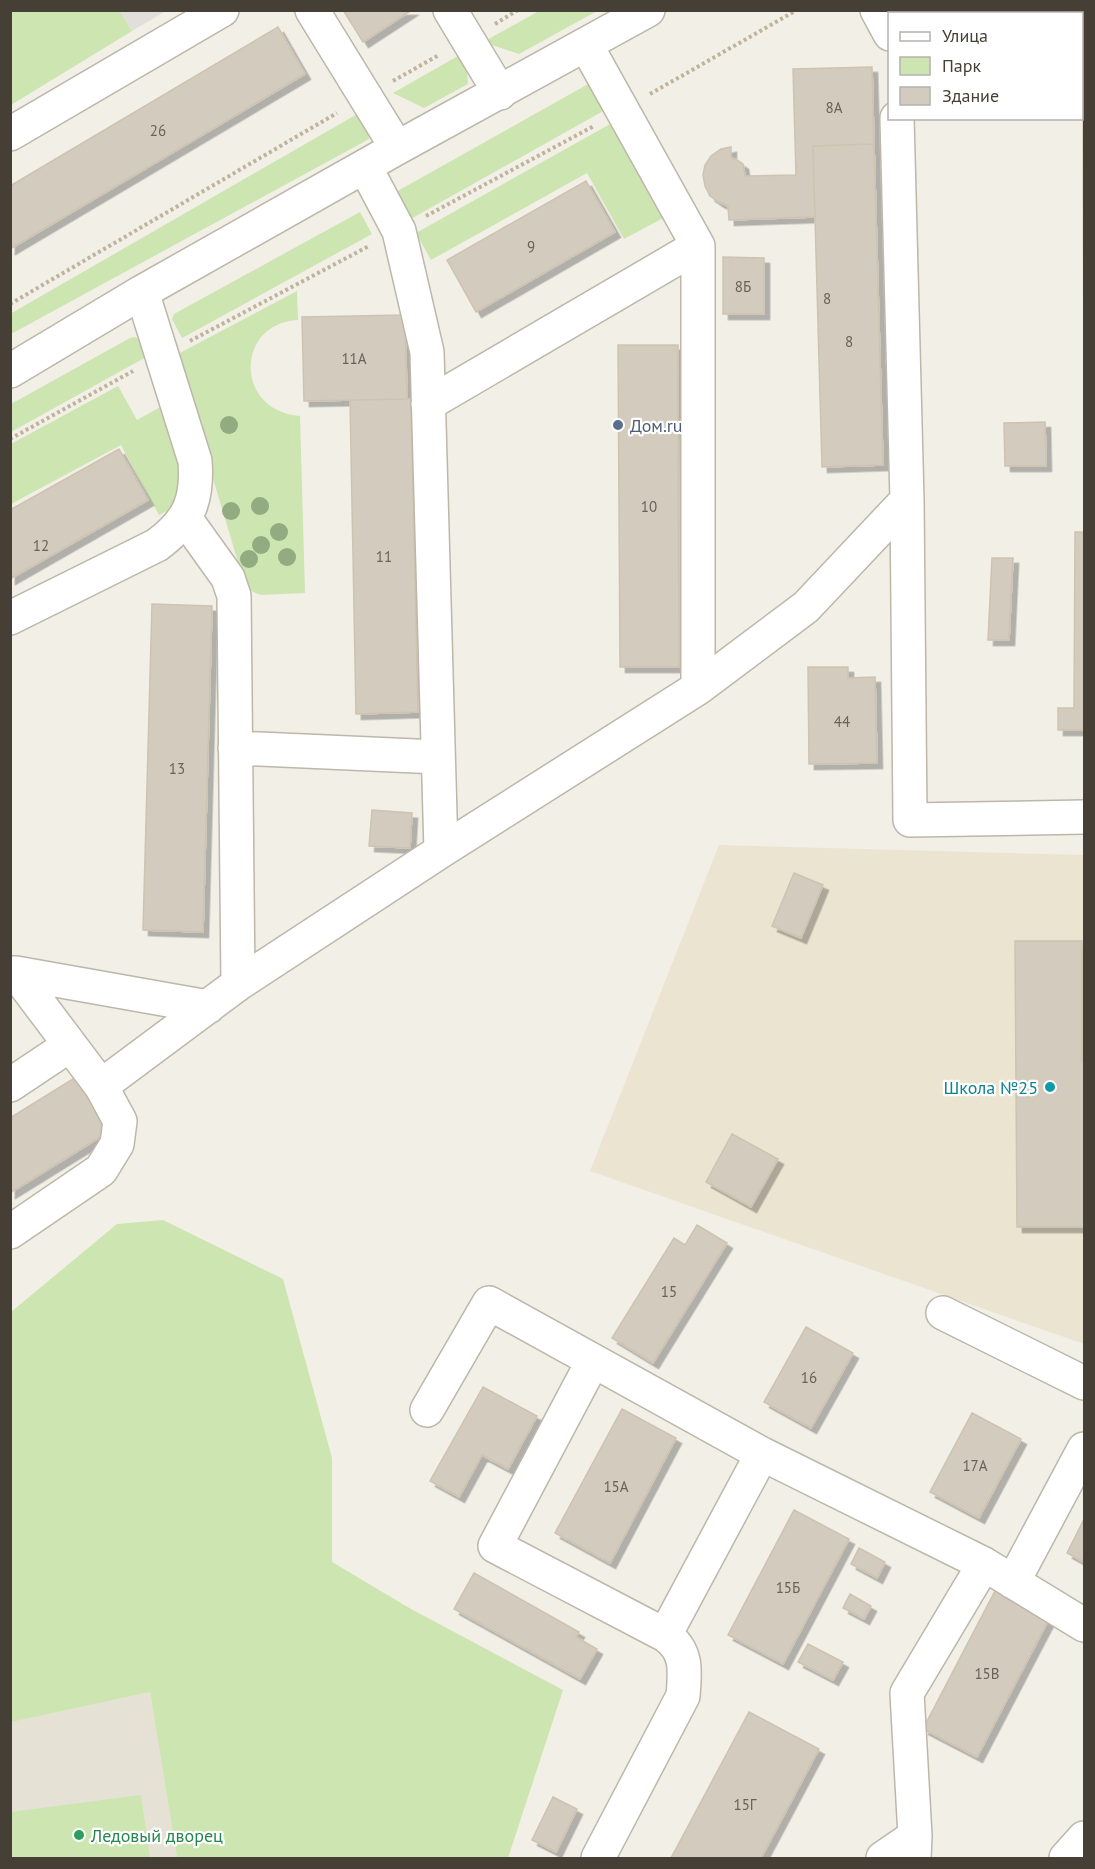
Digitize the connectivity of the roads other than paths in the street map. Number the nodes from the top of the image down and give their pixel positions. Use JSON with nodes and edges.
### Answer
{"nodes":[{"id":1,"x":222,"y":10,"type":"edge"},
{"id":2,"x":312,"y":10,"type":"edge"},
{"id":3,"x":450,"y":10,"type":"edge"},
{"id":4,"x":648,"y":10,"type":"edge"},
{"id":5,"x":877,"y":10,"type":"edge"},
{"id":6,"x":888,"y":30,"type":"edge"},
{"id":7,"x":586,"y":45,"type":"junction"},
{"id":8,"x":500,"y":93,"type":"junction"},
{"id":9,"x":905,"y":123,"type":"edge"},
{"id":10,"x":10,"y":134,"type":"edge"},
{"id":11,"x":397,"y":148,"type":"junction"},
{"id":12,"x":365,"y":167,"type":"junction"},
{"id":13,"x":698,"y":246,"type":"junction"},
{"id":14,"x":142,"y":292,"type":"junction"},
{"id":15,"x":10,"y":371,"type":"edge"},
{"id":16,"x":428,"y":404,"type":"junction"},
{"id":17,"x":907,"y":500,"type":"junction"},
{"id":18,"x":185,"y":518,"type":"junction"},
{"id":19,"x":10,"y":618,"type":"edge"},
{"id":20,"x":698,"y":688,"type":"junction"},
{"id":21,"x":235,"y":748,"type":"junction"},
{"id":22,"x":438,"y":757,"type":"junction"},
{"id":23,"x":1084,"y":817,"type":"edge"},
{"id":24,"x":441,"y":851,"type":"junction"},
{"id":25,"x":13,"y":973,"type":"edge"},
{"id":26,"x":238,"y":984,"type":"junction"},
{"id":27,"x":208,"y":1007,"type":"junction"},
{"id":28,"x":70,"y":1045,"type":"junction"},
{"id":29,"x":10,"y":1085,"type":"edge"},
{"id":30,"x":101,"y":1086,"type":"junction"},
{"id":31,"x":10,"y":1232,"type":"edge"},
{"id":32,"x":943,"y":1313,"type":"dead end"},
{"id":33,"x":593,"y":1362,"type":"junction"},
{"id":34,"x":1084,"y":1383,"type":"edge"},
{"id":35,"x":427,"y":1410,"type":"dead end"},
{"id":36,"x":1084,"y":1449,"type":"edge"},
{"id":37,"x":762,"y":1454,"type":"junction"},
{"id":38,"x":984,"y":1564,"type":"junction"},
{"id":39,"x":1013,"y":1582,"type":"junction"},
{"id":40,"x":1084,"y":1625,"type":"edge"},
{"id":41,"x":665,"y":1635,"type":"junction"},
{"id":42,"x":1084,"y":1838,"type":"edge"},
{"id":43,"x":914,"y":1847,"type":"edge"},
{"id":44,"x":598,"y":1858,"type":"edge"},
{"id":45,"x":883,"y":1858,"type":"edge"},
{"id":46,"x":1066,"y":1858,"type":"edge"}],
"edges":[{"from":1,"to":10,"type":"street"},
{"from":2,"to":11,"type":"street"},
{"from":3,"to":8,"type":"street"},
{"from":4,"to":7,"type":"street"},
{"from":5,"to":6,"type":"street"},
{"from":7,"to":8,"type":"street"},
{"from":7,"to":13,"type":"street"},
{"from":8,"to":11,"type":"street"},
{"from":9,"to":17,"type":"street"},
{"from":11,"to":12,"type":"street"},
{"from":12,"to":14,"type":"street"},
{"from":12,"to":16,"type":"street"},
{"from":13,"to":16,"type":"street"},
{"from":13,"to":20,"type":"street"},
{"from":14,"to":15,"type":"street"},
{"from":14,"to":18,"type":"street"},
{"from":16,"to":22,"type":"street"},
{"from":17,"to":20,"type":"street"},
{"from":17,"to":23,"type":"street"},
{"from":18,"to":19,"type":"street"},
{"from":18,"to":21,"type":"street"},
{"from":20,"to":24,"type":"street"},
{"from":21,"to":22,"type":"street"},
{"from":21,"to":26,"type":"street"},
{"from":22,"to":24,"type":"street"},
{"from":24,"to":26,"type":"street"},
{"from":25,"to":27,"type":"street"},
{"from":25,"to":28,"type":"street"},
{"from":26,"to":27,"type":"street"},
{"from":27,"to":30,"type":"street"},
{"from":28,"to":29,"type":"street"},
{"from":28,"to":30,"type":"street"},
{"from":30,"to":31,"type":"street"},
{"from":32,"to":34,"type":"street"},
{"from":33,"to":35,"type":"street"},
{"from":33,"to":37,"type":"street"},
{"from":33,"to":41,"type":"street"},
{"from":36,"to":39,"type":"street"},
{"from":37,"to":38,"type":"street"},
{"from":37,"to":41,"type":"street"},
{"from":38,"to":39,"type":"street"},
{"from":38,"to":43,"type":"street"},
{"from":39,"to":40,"type":"street"},
{"from":41,"to":44,"type":"street"},
{"from":42,"to":46,"type":"street"},
{"from":43,"to":45,"type":"street"}]}
